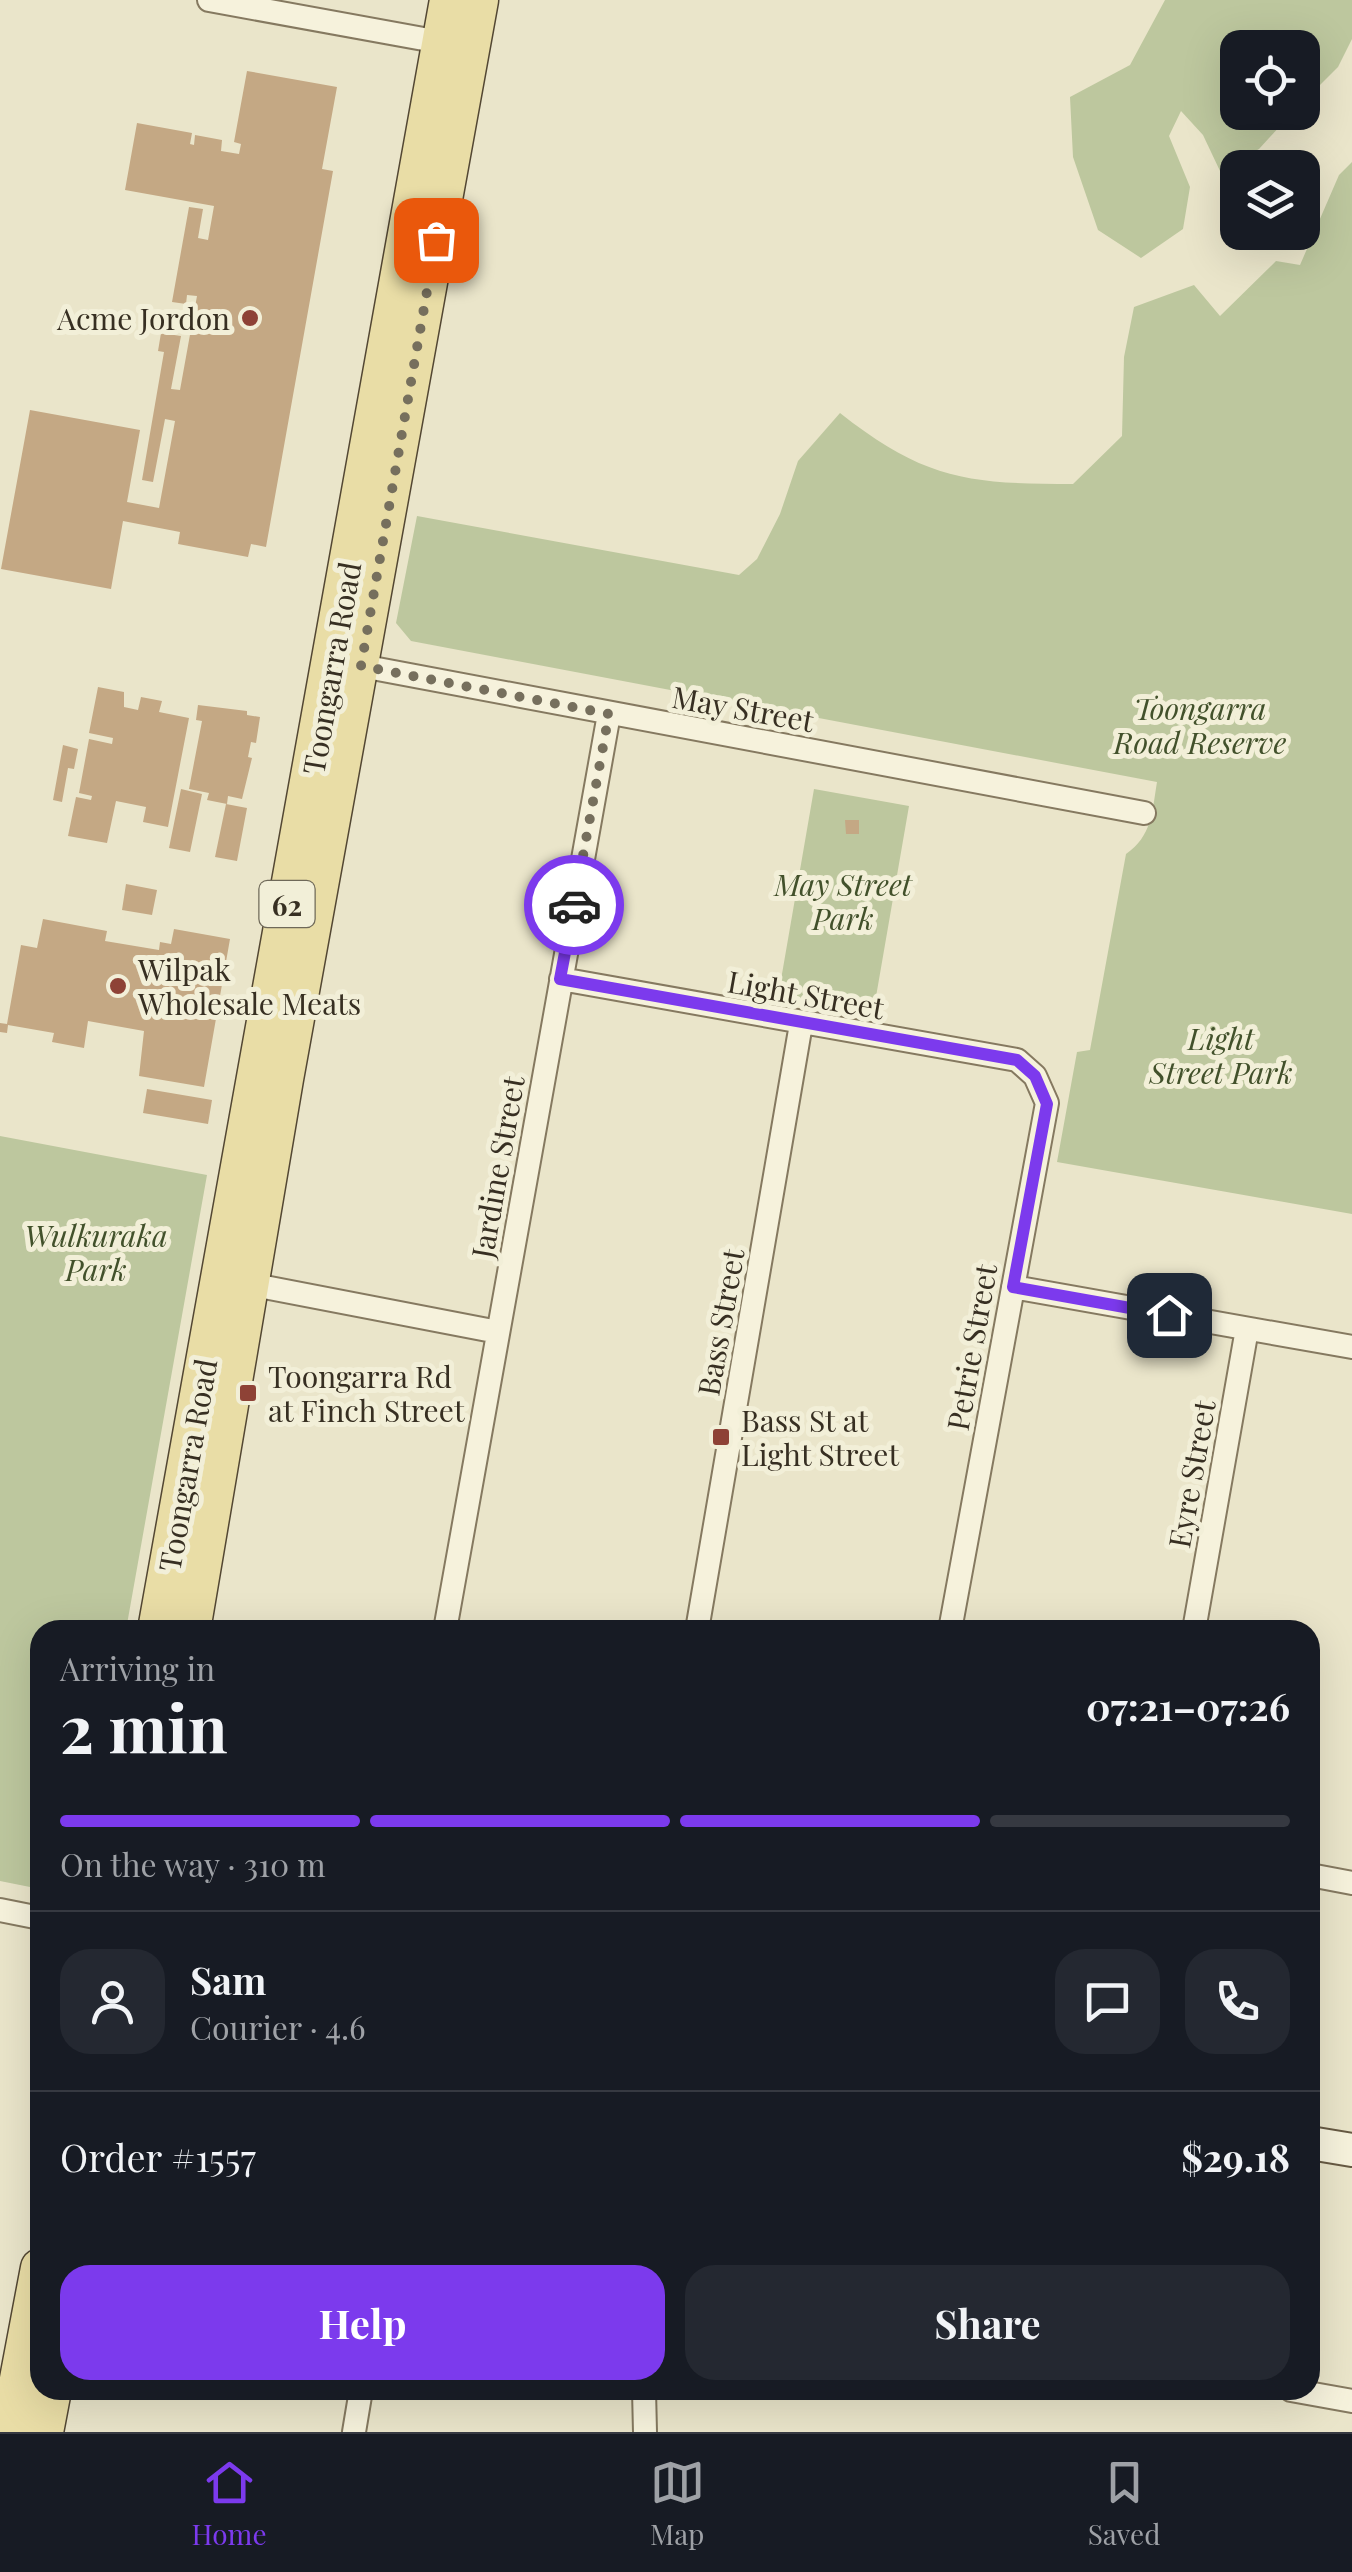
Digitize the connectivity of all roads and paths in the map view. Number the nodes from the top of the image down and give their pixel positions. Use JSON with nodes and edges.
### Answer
{"nodes":[{"id":1,"x":209,"y":0,"type":"edge"},
{"id":2,"x":449,"y":0,"type":"edge"},
{"id":3,"x":479,"y":0,"type":"edge"},
{"id":4,"x":457,"y":44,"type":"junction"},
{"id":5,"x":347,"y":663,"type":"junction"},
{"id":6,"x":609,"y":714,"type":"junction"},
{"id":7,"x":1144,"y":812,"type":"dead end"},
{"id":8,"x":560,"y":979,"type":"junction"},
{"id":9,"x":801,"y":1024,"type":"junction"},
{"id":10,"x":1035,"y":1076,"type":"joint"},
{"id":11,"x":249,"y":1284,"type":"junction"},
{"id":12,"x":1013,"y":1287,"type":"junction"},
{"id":13,"x":1248,"y":1329,"type":"junction"},
{"id":14,"x":498,"y":1332,"type":"junction"},
{"id":15,"x":1352,"y":1348,"type":"edge"},
{"id":16,"x":160,"y":1620,"type":"edge"},
{"id":17,"x":193,"y":1620,"type":"edge"},
{"id":18,"x":447,"y":1620,"type":"edge"},
{"id":19,"x":700,"y":1620,"type":"edge"},
{"id":20,"x":952,"y":1620,"type":"edge"},
{"id":21,"x":1196,"y":1620,"type":"edge"},
{"id":22,"x":1320,"y":1876,"type":"edge"},
{"id":23,"x":1352,"y":1882,"type":"edge"},
{"id":24,"x":0,"y":1910,"type":"edge"},
{"id":25,"x":30,"y":1916,"type":"edge"},
{"id":26,"x":1320,"y":2145,"type":"edge"},
{"id":27,"x":1352,"y":2150,"type":"edge"},
{"id":28,"x":30,"y":2321,"type":"edge"},
{"id":29,"x":1320,"y":2395,"type":"edge"},
{"id":30,"x":50,"y":2400,"type":"edge"},
{"id":31,"x":359,"y":2400,"type":"edge"},
{"id":32,"x":644,"y":2400,"type":"edge"},
{"id":33,"x":1352,"y":2401,"type":"edge"},
{"id":34,"x":9,"y":2432,"type":"edge"},
{"id":35,"x":44,"y":2432,"type":"edge"},
{"id":36,"x":354,"y":2432,"type":"edge"},
{"id":37,"x":646,"y":2432,"type":"edge"}],
"edges":[{"from":1,"to":4,"type":"street"},
{"from":2,"to":4,"type":"main road","name":"Toongarra Road","number":"62"},
{"from":3,"to":4,"type":"main road","name":"Toongarra Road","number":"62"},
{"from":4,"to":5,"type":"main road","name":"Toongarra Road","number":"62"},
{"from":5,"to":6,"type":"street","name":"May Street"},
{"from":5,"to":11,"type":"main road","name":"Toongarra Road","number":"62"},
{"from":5,"to":16,"type":"main road","name":"Toongarra Road","number":"62"},
{"from":6,"to":7,"type":"street","name":"May Street"},
{"from":6,"to":8,"type":"street","name":"Jardine Street"},
{"from":8,"to":9,"type":"street","name":"Light Street"},
{"from":8,"to":14,"type":"street","name":"Jardine Street"},
{"from":9,"to":10,"type":"street","name":"Light Street"},
{"from":9,"to":19,"type":"street","name":"Bass Street"},
{"from":10,"to":12,"type":"street","name":"Petrie Street"},
{"from":11,"to":14,"type":"street"},
{"from":11,"to":17,"type":"main road","name":"Toongarra Road","number":"62"},
{"from":12,"to":13,"type":"street"},
{"from":12,"to":20,"type":"street","name":"Petrie Street"},
{"from":13,"to":15,"type":"street"},
{"from":13,"to":21,"type":"street","name":"Eyre Street"},
{"from":14,"to":18,"type":"street","name":"Jardine Street"},
{"from":22,"to":23,"type":"street"},
{"from":24,"to":25,"type":"street"},
{"from":26,"to":27,"type":"main road"},
{"from":28,"to":34,"type":"main road"},
{"from":29,"to":33,"type":"street"},
{"from":30,"to":35,"type":"main road"},
{"from":31,"to":36,"type":"street"},
{"from":32,"to":37,"type":"street"}]}
